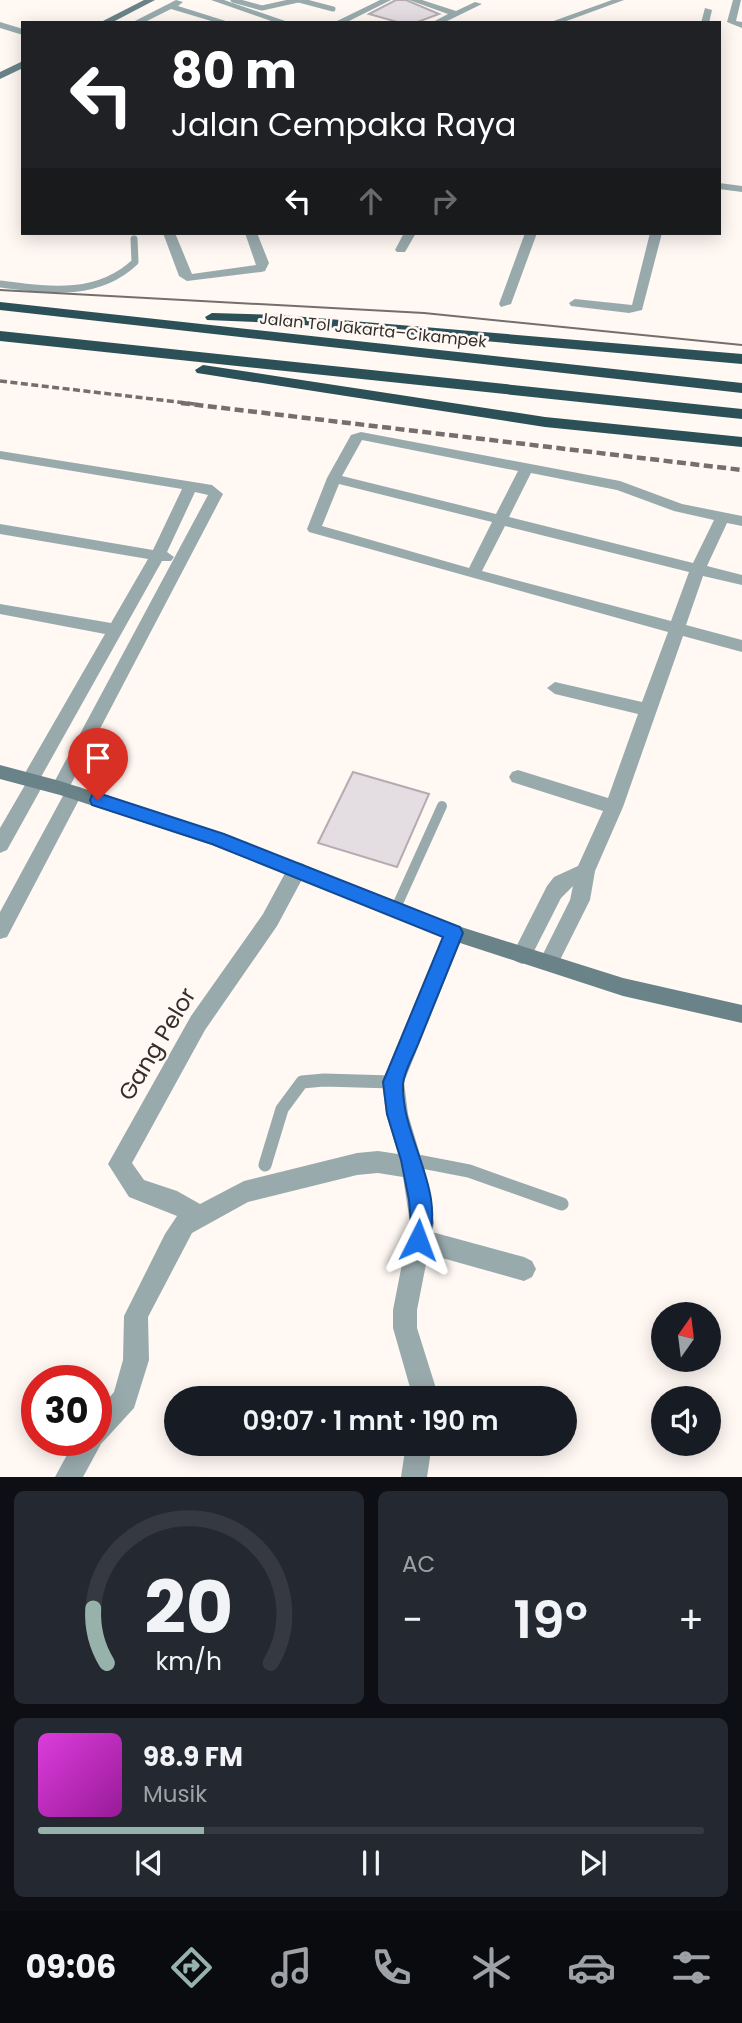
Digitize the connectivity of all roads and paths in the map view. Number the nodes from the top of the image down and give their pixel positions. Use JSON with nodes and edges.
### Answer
{"nodes":[{"id":1,"x":151,"y":0,"type":"edge"},
{"id":2,"x":182,"y":0,"type":"edge"},
{"id":3,"x":215,"y":0,"type":"edge"},
{"id":4,"x":233,"y":0,"type":"edge"},
{"id":5,"x":298,"y":0,"type":"edge"},
{"id":6,"x":387,"y":0,"type":"edge"},
{"id":7,"x":413,"y":0,"type":"edge"},
{"id":8,"x":438,"y":0,"type":"edge"},
{"id":9,"x":620,"y":0,"type":"edge"},
{"id":10,"x":737,"y":0,"type":"edge"},
{"id":11,"x":478,"y":4,"type":"dead end"},
{"id":12,"x":428,"y":5,"type":"junction"},
{"id":13,"x":170,"y":6,"type":"junction"},
{"id":14,"x":333,"y":9,"type":"dead end"},
{"id":15,"x":708,"y":10,"type":"dead end"},
{"id":16,"x":454,"y":13,"type":"junction"},
{"id":17,"x":207,"y":16,"type":"junction"},
{"id":18,"x":107,"y":21,"type":"edge"},
{"id":19,"x":139,"y":21,"type":"edge"},
{"id":20,"x":196,"y":21,"type":"edge"},
{"id":21,"x":222,"y":21,"type":"edge"},
{"id":22,"x":281,"y":21,"type":"edge"},
{"id":23,"x":341,"y":21,"type":"edge"},
{"id":24,"x":440,"y":21,"type":"edge"},
{"id":25,"x":557,"y":21,"type":"edge"},
{"id":26,"x":705,"y":21,"type":"edge"},
{"id":27,"x":0,"y":25,"type":"edge"},
{"id":28,"x":742,"y":26,"type":"edge"},
{"id":29,"x":21,"y":31,"type":"edge"},
{"id":30,"x":21,"y":65,"type":"edge"},
{"id":31,"x":0,"y":76,"type":"edge"},
{"id":32,"x":721,"y":186,"type":"edge"},
{"id":33,"x":742,"y":189,"type":"edge"},
{"id":34,"x":170,"y":235,"type":"edge"},
{"id":35,"x":251,"y":235,"type":"edge"},
{"id":36,"x":409,"y":235,"type":"edge"},
{"id":37,"x":530,"y":235,"type":"edge"},
{"id":38,"x":656,"y":235,"type":"edge"},
{"id":39,"x":134,"y":239,"type":"dead end"},
{"id":40,"x":401,"y":250,"type":"dead end"},
{"id":41,"x":0,"y":284,"type":"edge"},
{"id":42,"x":575,"y":303,"type":"dead end"},
{"id":43,"x":505,"y":304,"type":"dead end"},
{"id":44,"x":0,"y":306,"type":"edge"},
{"id":45,"x":62,"y":313,"type":"junction"},
{"id":46,"x":0,"y":336,"type":"edge"},
{"id":47,"x":58,"y":343,"type":"junction"},
{"id":48,"x":742,"y":359,"type":"edge"},
{"id":49,"x":742,"y":388,"type":"edge"},
{"id":50,"x":742,"y":414,"type":"edge"},
{"id":51,"x":742,"y":442,"type":"edge"},
{"id":52,"x":0,"y":455,"type":"edge"},
{"id":53,"x":526,"y":469,"type":"junction"},
{"id":54,"x":334,"y":478,"type":"junction"},
{"id":55,"x":190,"y":486,"type":"junction"},
{"id":56,"x":722,"y":518,"type":"junction"},
{"id":57,"x":499,"y":521,"type":"junction"},
{"id":58,"x":742,"y":521,"type":"edge"},
{"id":59,"x":0,"y":529,"type":"edge"},
{"id":60,"x":158,"y":555,"type":"junction"},
{"id":61,"x":180,"y":559,"type":"junction"},
{"id":62,"x":698,"y":569,"type":"junction"},
{"id":63,"x":473,"y":575,"type":"junction"},
{"id":64,"x":742,"y":580,"type":"edge"},
{"id":65,"x":0,"y":609,"type":"edge"},
{"id":66,"x":678,"y":629,"type":"junction"},
{"id":67,"x":116,"y":630,"type":"junction"},
{"id":68,"x":742,"y":646,"type":"edge"},
{"id":69,"x":555,"y":688,"type":"dead end"},
{"id":70,"x":649,"y":710,"type":"junction"},
{"id":71,"x":0,"y":772,"type":"edge"},
{"id":72,"x":518,"y":777,"type":"dead end"},
{"id":73,"x":33,"y":781,"type":"junction"},
{"id":74,"x":67,"y":790,"type":"junction"},
{"id":75,"x":442,"y":806,"type":"dead end"},
{"id":76,"x":614,"y":807,"type":"junction"},
{"id":77,"x":0,"y":845,"type":"edge"},
{"id":78,"x":297,"y":870,"type":"junction"},
{"id":79,"x":585,"y":871,"type":"junction"},
{"id":80,"x":395,"y":910,"type":"junction"},
{"id":81,"x":0,"y":931,"type":"edge"},
{"id":82,"x":454,"y":933,"type":"junction"},
{"id":83,"x":522,"y":954,"type":"junction"},
{"id":84,"x":549,"y":962,"type":"junction"},
{"id":85,"x":742,"y":1014,"type":"edge"},
{"id":86,"x":393,"y":1082,"type":"junction"},
{"id":87,"x":265,"y":1164,"type":"dead end"},
{"id":88,"x":412,"y":1164,"type":"junction"},
{"id":89,"x":562,"y":1204,"type":"dead end"},
{"id":90,"x":199,"y":1216,"type":"junction"},
{"id":91,"x":418,"y":1240,"type":"junction"},
{"id":92,"x":524,"y":1269,"type":"dead end"},
{"id":93,"x":422,"y":1386,"type":"edge"},
{"id":94,"x":112,"y":1414,"type":"edge"},
{"id":95,"x":80,"y":1456,"type":"edge"},
{"id":96,"x":417,"y":1456,"type":"edge"},
{"id":97,"x":68,"y":1477,"type":"edge"},
{"id":98,"x":414,"y":1477,"type":"edge"}],
"edges":[{"from":1,"to":18,"type":"street"},
{"from":2,"to":13,"type":"street"},
{"from":3,"to":22,"type":"street"},
{"from":4,"to":5,"type":"lane"},
{"from":5,"to":14,"type":"lane"},
{"from":6,"to":23,"type":"street"},
{"from":7,"to":12,"type":"street"},
{"from":8,"to":12,"type":"street"},
{"from":9,"to":25,"type":"street"},
{"from":10,"to":28,"type":"street"},
{"from":11,"to":16,"type":"street"},
{"from":12,"to":16,"type":"street"},
{"from":13,"to":17,"type":"street"},
{"from":13,"to":19,"type":"street"},
{"from":15,"to":26,"type":"street"},
{"from":16,"to":24,"type":"street"},
{"from":17,"to":20,"type":"street"},
{"from":17,"to":21,"type":"street"},
{"from":27,"to":29,"type":"street"},
{"from":30,"to":31,"type":"street"},
{"from":32,"to":33,"type":"street"},
{"from":34,"to":35,"type":"street"},
{"from":36,"to":40,"type":"street"},
{"from":37,"to":43,"type":"street"},
{"from":38,"to":42,"type":"street"},
{"from":39,"to":41,"type":"lane"},
{"from":44,"to":45,"type":"highway","name":"Jalan Tol Jakarta–Cikampek"},
{"from":45,"to":48,"type":"highway"},
{"from":45,"to":49,"type":"highway","name":"Jalan Tol Jakarta–Cikampek"},
{"from":46,"to":47,"type":"highway"},
{"from":47,"to":50,"type":"highway"},
{"from":47,"to":51,"type":"highway"},
{"from":52,"to":55,"type":"street"},
{"from":53,"to":54,"type":"street"},
{"from":53,"to":56,"type":"street"},
{"from":53,"to":57,"type":"street"},
{"from":54,"to":57,"type":"street"},
{"from":54,"to":63,"type":"street"},
{"from":55,"to":60,"type":"street"},
{"from":55,"to":61,"type":"street"},
{"from":56,"to":58,"type":"street"},
{"from":56,"to":62,"type":"street"},
{"from":57,"to":62,"type":"street"},
{"from":57,"to":63,"type":"street"},
{"from":59,"to":60,"type":"street"},
{"from":60,"to":61,"type":"street"},
{"from":60,"to":67,"type":"street"},
{"from":61,"to":74,"type":"street"},
{"from":62,"to":64,"type":"street"},
{"from":62,"to":66,"type":"street"},
{"from":63,"to":66,"type":"street"},
{"from":65,"to":67,"type":"street"},
{"from":66,"to":68,"type":"street"},
{"from":66,"to":70,"type":"street"},
{"from":67,"to":73,"type":"street"},
{"from":69,"to":70,"type":"street"},
{"from":70,"to":76,"type":"street"},
{"from":71,"to":73,"type":"street"},
{"from":72,"to":76,"type":"street"},
{"from":73,"to":74,"type":"street"},
{"from":73,"to":77,"type":"street"},
{"from":74,"to":78,"type":"street"},
{"from":74,"to":81,"type":"street"},
{"from":75,"to":80,"type":"lane"},
{"from":76,"to":79,"type":"street"},
{"from":78,"to":80,"type":"street"},
{"from":78,"to":90,"type":"street","name":"Gang Pelor"},
{"from":79,"to":83,"type":"street"},
{"from":79,"to":84,"type":"street"},
{"from":80,"to":82,"type":"street"},
{"from":82,"to":83,"type":"street"},
{"from":82,"to":86,"type":"street"},
{"from":83,"to":84,"type":"street"},
{"from":84,"to":85,"type":"street"},
{"from":86,"to":87,"type":"lane"},
{"from":86,"to":88,"type":"street"},
{"from":88,"to":89,"type":"lane"},
{"from":88,"to":90,"type":"street"},
{"from":88,"to":91,"type":"street"},
{"from":90,"to":94,"type":"street"},
{"from":91,"to":92,"type":"street"},
{"from":91,"to":93,"type":"street"},
{"from":95,"to":97,"type":"street"},
{"from":96,"to":98,"type":"street"}]}
